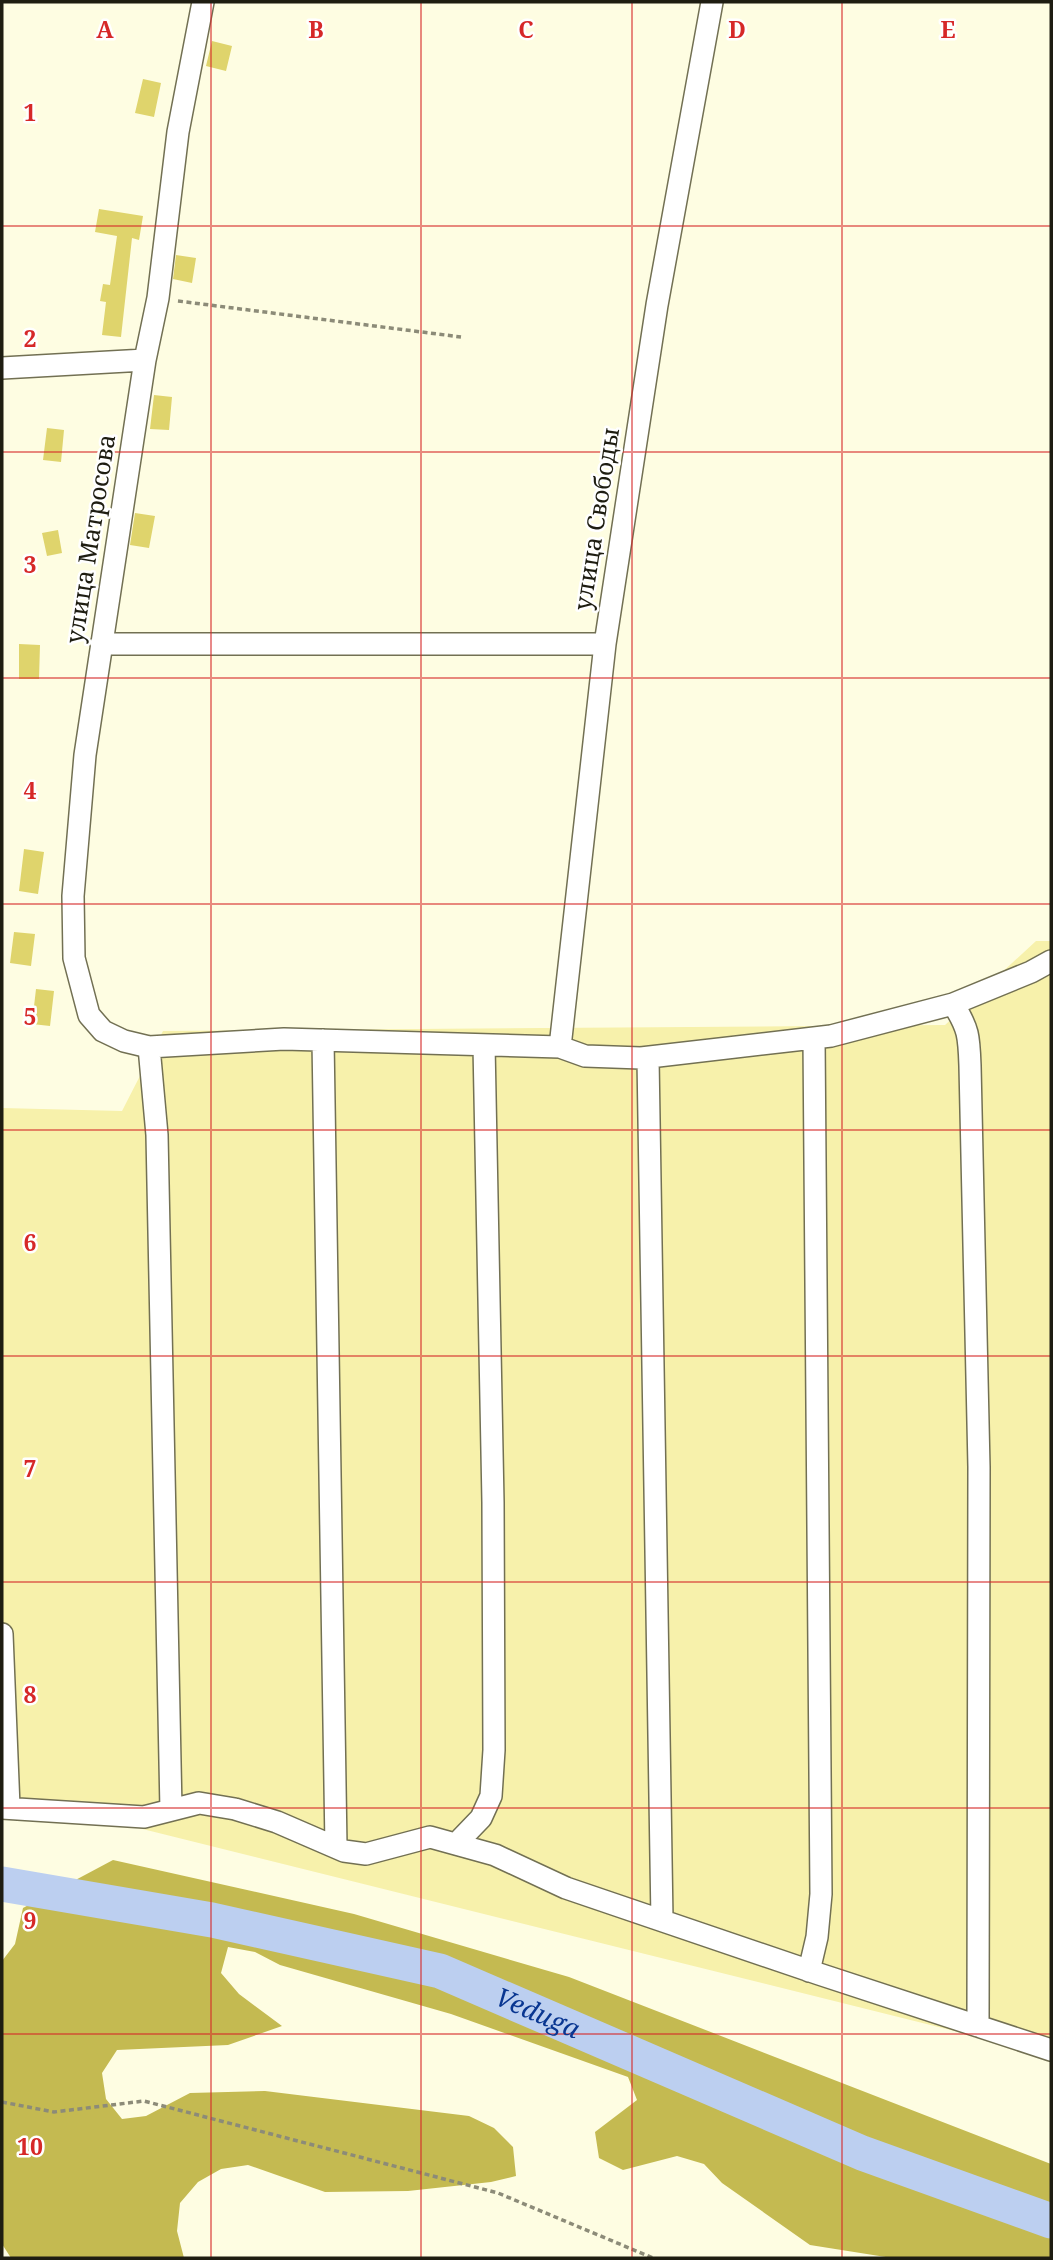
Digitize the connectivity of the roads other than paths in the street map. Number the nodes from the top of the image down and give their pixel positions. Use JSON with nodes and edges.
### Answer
{"nodes":[{"id":1,"x":203,"y":2,"type":"edge"},
{"id":2,"x":712,"y":2,"type":"edge"},
{"id":3,"x":145,"y":360,"type":"junction"},
{"id":4,"x":2,"y":368,"type":"edge"},
{"id":5,"x":605,"y":644,"type":"junction"},
{"id":6,"x":101,"y":645,"type":"junction"},
{"id":7,"x":1051,"y":961,"type":"edge"},
{"id":8,"x":953,"y":1004,"type":"junction"},
{"id":9,"x":814,"y":1038,"type":"junction"},
{"id":10,"x":323,"y":1040,"type":"junction"},
{"id":11,"x":484,"y":1045,"type":"junction"},
{"id":12,"x":149,"y":1046,"type":"junction"},
{"id":13,"x":560,"y":1047,"type":"junction"},
{"id":14,"x":648,"y":1058,"type":"junction"},
{"id":15,"x":2,"y":1634,"type":"edge"},
{"id":16,"x":5,"y":1808,"type":"edge"},
{"id":17,"x":171,"y":1810,"type":"junction"},
{"id":18,"x":456,"y":1844,"type":"junction"},
{"id":19,"x":336,"y":1847,"type":"junction"},
{"id":20,"x":662,"y":1920,"type":"junction"},
{"id":21,"x":810,"y":1971,"type":"junction"},
{"id":22,"x":978,"y":2026,"type":"junction"},
{"id":23,"x":1051,"y":2050,"type":"edge"}],
"edges":[{"from":1,"to":3,"type":"street","name":"улица Матросова"},
{"from":2,"to":5,"type":"street","name":"улица Свободы"},
{"from":3,"to":4,"type":"street"},
{"from":3,"to":6,"type":"street","name":"улица Матросова"},
{"from":5,"to":6,"type":"street"},
{"from":5,"to":13,"type":"street","name":"улица Свободы"},
{"from":6,"to":12,"type":"street","name":"улица Матросова"},
{"from":7,"to":8,"type":"street","name":"улица Матросова"},
{"from":8,"to":9,"type":"street","name":"улица Матросова"},
{"from":8,"to":22,"type":"street"},
{"from":9,"to":14,"type":"street","name":"улица Матросова"},
{"from":9,"to":21,"type":"street"},
{"from":10,"to":11,"type":"street","name":"улица Матросова"},
{"from":10,"to":12,"type":"street","name":"улица Матросова"},
{"from":10,"to":19,"type":"street"},
{"from":11,"to":13,"type":"street","name":"улица Матросова"},
{"from":11,"to":18,"type":"street"},
{"from":12,"to":17,"type":"street"},
{"from":13,"to":14,"type":"street","name":"улица Матросова"},
{"from":14,"to":20,"type":"street"},
{"from":15,"to":16,"type":"street"},
{"from":16,"to":17,"type":"street"},
{"from":17,"to":19,"type":"street"},
{"from":18,"to":19,"type":"street"},
{"from":18,"to":20,"type":"street"},
{"from":20,"to":21,"type":"street"},
{"from":21,"to":22,"type":"street"},
{"from":22,"to":23,"type":"street"}]}
